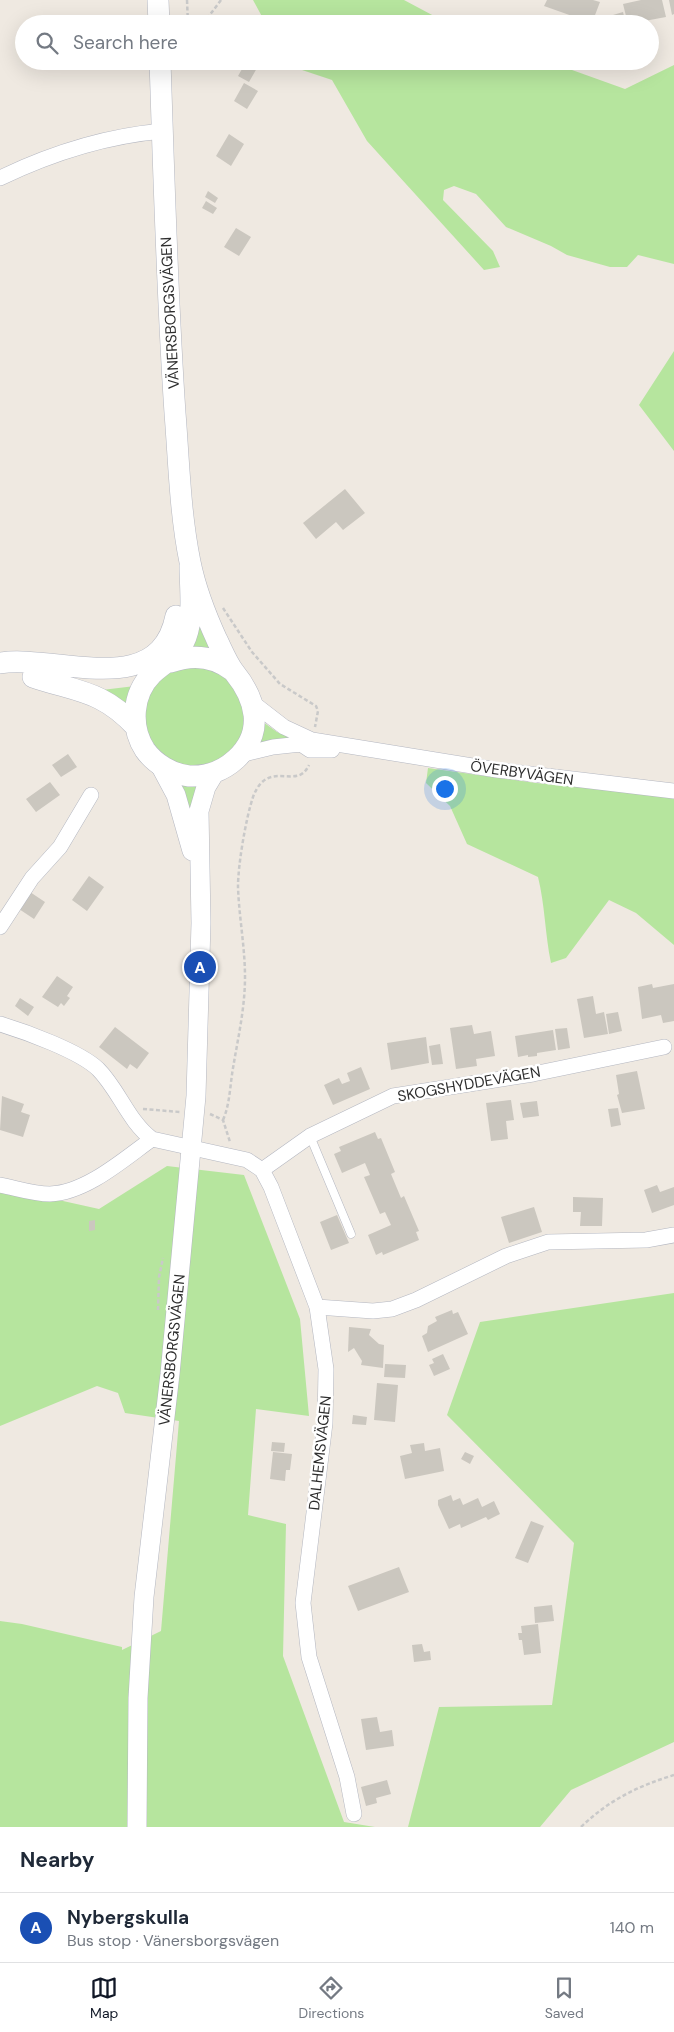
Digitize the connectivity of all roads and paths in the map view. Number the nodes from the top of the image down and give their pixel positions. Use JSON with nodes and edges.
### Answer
{"nodes":[{"id":1,"x":158,"y":0,"type":"edge"},
{"id":2,"x":186,"y":0,"type":"edge"},
{"id":3,"x":221,"y":0,"type":"edge"},
{"id":4,"x":159,"y":15,"type":"edge"},
{"id":5,"x":187,"y":15,"type":"edge"},
{"id":6,"x":210,"y":15,"type":"edge"},
{"id":7,"x":160,"y":70,"type":"edge"},
{"id":8,"x":163,"y":131,"type":"junction"},
{"id":9,"x":0,"y":178,"type":"edge"},
{"id":10,"x":183,"y":518,"type":"junction"},
{"id":11,"x":190,"y":565,"type":"junction"},
{"id":12,"x":218,"y":602,"type":"dead end"},
{"id":13,"x":171,"y":662,"type":"junction"},
{"id":14,"x":0,"y":663,"type":"edge"},
{"id":15,"x":233,"y":671,"type":"junction"},
{"id":16,"x":0,"y":672,"type":"edge"},
{"id":17,"x":153,"y":674,"type":"junction"},
{"id":18,"x":33,"y":677,"type":"junction"},
{"id":19,"x":253,"y":703,"type":"junction"},
{"id":20,"x":136,"y":727,"type":"junction"},
{"id":21,"x":311,"y":745,"type":"junction"},
{"id":22,"x":240,"y":754,"type":"junction"},
{"id":23,"x":160,"y":765,"type":"junction"},
{"id":24,"x":215,"y":772,"type":"junction"},
{"id":25,"x":674,"y":791,"type":"edge"},
{"id":26,"x":90,"y":795,"type":"dead end"},
{"id":27,"x":200,"y":873,"type":"junction"},
{"id":28,"x":0,"y":927,"type":"edge"},
{"id":29,"x":0,"y":1024,"type":"edge"},
{"id":30,"x":664,"y":1047,"type":"dead end"},
{"id":31,"x":223,"y":1120,"type":"dead end"},
{"id":32,"x":310,"y":1136,"type":"junction"},
{"id":33,"x":152,"y":1139,"type":"junction"},
{"id":34,"x":192,"y":1148,"type":"junction"},
{"id":35,"x":262,"y":1170,"type":"junction"},
{"id":36,"x":0,"y":1185,"type":"edge"},
{"id":37,"x":351,"y":1234,"type":"dead end"},
{"id":38,"x":674,"y":1234,"type":"edge"},
{"id":39,"x":318,"y":1307,"type":"junction"},
{"id":40,"x":674,"y":1776,"type":"edge"},
{"id":41,"x":354,"y":1814,"type":"dead end"},
{"id":42,"x":137,"y":1827,"type":"edge"},
{"id":43,"x":581,"y":1827,"type":"edge"}],
"edges":[{"from":1,"to":4,"type":"main road"},
{"from":2,"to":5,"type":"path"},
{"from":3,"to":6,"type":"path"},
{"from":7,"to":8,"type":"main road","name":"VÄNERSBORGSVÄGEN"},
{"from":8,"to":9,"type":"street"},
{"from":8,"to":10,"type":"main road","name":"VÄNERSBORGSVÄGEN"},
{"from":10,"to":11,"type":"main road","name":"VÄNERSBORGSVÄGEN"},
{"from":10,"to":14,"type":"main road"},
{"from":11,"to":13,"type":"main road","name":"VÄNERSBORGSVÄGEN"},
{"from":11,"to":15,"type":"main road","name":"VÄNERSBORGSVÄGEN"},
{"from":12,"to":21,"type":"path"},
{"from":13,"to":15,"type":"main road"},
{"from":13,"to":17,"type":"main road","name":"VÄNERSBORGSVÄGEN"},
{"from":15,"to":19,"type":"main road","name":"VÄNERSBORGSVÄGEN"},
{"from":16,"to":18,"type":"main road"},
{"from":17,"to":18,"type":"main road"},
{"from":17,"to":20,"type":"main road","name":"VÄNERSBORGSVÄGEN"},
{"from":18,"to":20,"type":"main road"},
{"from":19,"to":21,"type":"street","name":"ÖVERBYVÄGEN"},
{"from":19,"to":22,"type":"main road","name":"VÄNERSBORGSVÄGEN"},
{"from":20,"to":23,"type":"main road","name":"VÄNERSBORGSVÄGEN"},
{"from":21,"to":22,"type":"street","name":"ÖVERBYVÄGEN"},
{"from":21,"to":25,"type":"street","name":"ÖVERBYVÄGEN"},
{"from":21,"to":31,"type":"path"},
{"from":22,"to":24,"type":"main road","name":"VÄNERSBORGSVÄGEN"},
{"from":23,"to":24,"type":"main road"},
{"from":23,"to":27,"type":"street","name":"VÄNERSBORGSVÄGEN"},
{"from":24,"to":27,"type":"street","name":"VÄNERSBORGSVÄGEN"},
{"from":26,"to":28,"type":"street"},
{"from":27,"to":34,"type":"street","name":"VÄNERSBORGSVÄGEN"},
{"from":29,"to":33,"type":"street"},
{"from":30,"to":32,"type":"street","name":"SKOGSHYDDEVÄGEN"},
{"from":32,"to":35,"type":"street","name":"SKOGSHYDDEVÄGEN"},
{"from":32,"to":37,"type":"lane"},
{"from":33,"to":34,"type":"street"},
{"from":33,"to":36,"type":"street"},
{"from":34,"to":35,"type":"street"},
{"from":34,"to":42,"type":"street","name":"VÄNERSBORGSVÄGEN"},
{"from":35,"to":39,"type":"street","name":"DALHEMSVÄGEN"},
{"from":38,"to":39,"type":"street"},
{"from":39,"to":41,"type":"street","name":"DALHEMSVÄGEN"},
{"from":40,"to":43,"type":"path"}]}
